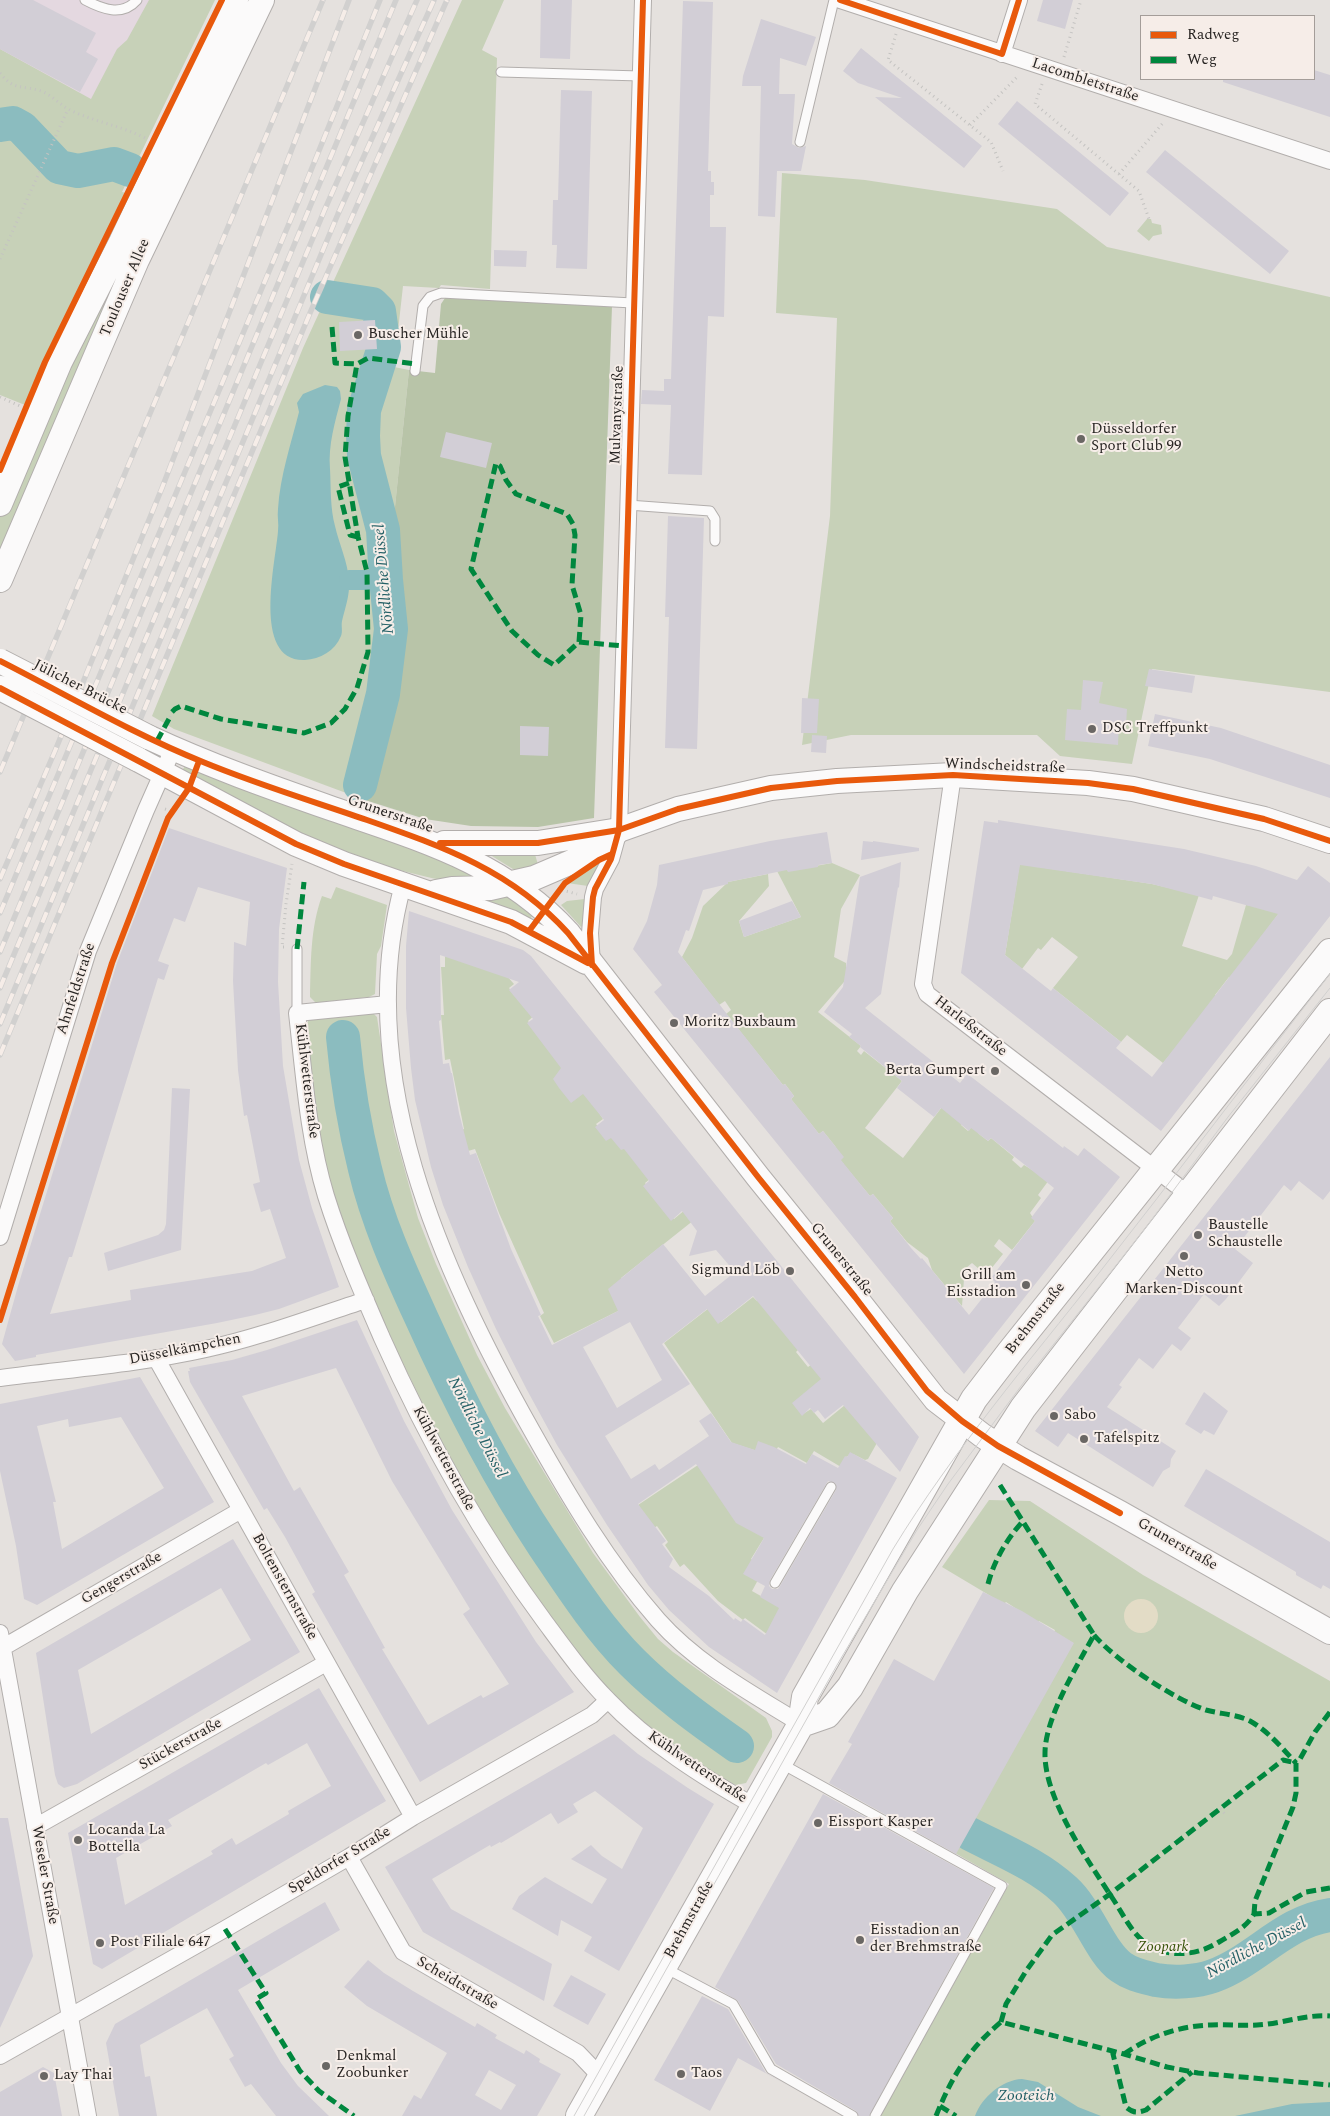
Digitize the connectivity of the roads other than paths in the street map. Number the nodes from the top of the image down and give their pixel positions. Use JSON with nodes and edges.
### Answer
{"nodes":[{"id":1,"x":85,"y":0,"type":"edge"},
{"id":2,"x":137,"y":0,"type":"edge"},
{"id":3,"x":236,"y":0,"type":"edge"},
{"id":4,"x":262,"y":0,"type":"edge"},
{"id":5,"x":643,"y":0,"type":"edge"},
{"id":6,"x":834,"y":0,"type":"edge"},
{"id":7,"x":840,"y":0,"type":"edge"},
{"id":8,"x":1019,"y":0,"type":"edge"},
{"id":9,"x":1002,"y":54,"type":"junction"},
{"id":10,"x":501,"y":72,"type":"dead end"},
{"id":11,"x":640,"y":76,"type":"junction"},
{"id":12,"x":800,"y":142,"type":"dead end"},
{"id":13,"x":1330,"y":161,"type":"edge"},
{"id":14,"x":634,"y":304,"type":"junction"},
{"id":15,"x":415,"y":371,"type":"dead end"},
{"id":16,"x":0,"y":504,"type":"edge"},
{"id":17,"x":628,"y":506,"type":"junction"},
{"id":18,"x":715,"y":541,"type":"dead end"},
{"id":19,"x":0,"y":580,"type":"edge"},
{"id":20,"x":0,"y":661,"type":"edge"},
{"id":21,"x":0,"y":688,"type":"edge"},
{"id":22,"x":148,"y":737,"type":"joint"},
{"id":23,"x":173,"y":749,"type":"junction"},
{"id":24,"x":162,"y":774,"type":"junction"},
{"id":25,"x":953,"y":775,"type":"junction"},
{"id":26,"x":619,"y":830,"type":"junction"},
{"id":27,"x":1330,"y":841,"type":"edge"},
{"id":28,"x":430,"y":842,"type":"junction"},
{"id":29,"x":511,"y":884,"type":"junction"},
{"id":30,"x":403,"y":885,"type":"junction"},
{"id":31,"x":430,"y":894,"type":"junction"},
{"id":32,"x":297,"y":949,"type":"road end"},
{"id":33,"x":1330,"y":952,"type":"edge"},
{"id":34,"x":592,"y":965,"type":"junction"},
{"id":35,"x":388,"y":1004,"type":"junction"},
{"id":36,"x":1330,"y":1012,"type":"edge"},
{"id":37,"x":297,"y":1013,"type":"junction"},
{"id":38,"x":1156,"y":1171,"type":"junction"},
{"id":39,"x":1188,"y":1194,"type":"junction"},
{"id":40,"x":0,"y":1237,"type":"edge"},
{"id":41,"x":366,"y":1300,"type":"junction"},
{"id":42,"x":156,"y":1358,"type":"junction"},
{"id":43,"x":0,"y":1378,"type":"edge"},
{"id":44,"x":962,"y":1421,"type":"junction"},
{"id":45,"x":998,"y":1446,"type":"junction"},
{"id":46,"x":831,"y":1487,"type":"dead end"},
{"id":47,"x":241,"y":1510,"type":"junction"},
{"id":48,"x":775,"y":1584,"type":"dead end"},
{"id":49,"x":1330,"y":1632,"type":"edge"},
{"id":50,"x":1,"y":1641,"type":"edge"},
{"id":51,"x":326,"y":1663,"type":"junction"},
{"id":52,"x":608,"y":1700,"type":"junction"},
{"id":53,"x":800,"y":1724,"type":"junction"},
{"id":54,"x":779,"y":1763,"type":"junction"},
{"id":55,"x":754,"y":1806,"type":"junction"},
{"id":56,"x":413,"y":1817,"type":"junction"},
{"id":57,"x":35,"y":1827,"type":"junction"},
{"id":58,"x":349,"y":1857,"type":"junction"},
{"id":59,"x":663,"y":1967,"type":"junction"},
{"id":60,"x":70,"y":2016,"type":"junction"},
{"id":61,"x":0,"y":2056,"type":"edge"},
{"id":62,"x":601,"y":2077,"type":"junction"},
{"id":63,"x":88,"y":2116,"type":"edge"},
{"id":64,"x":579,"y":2116,"type":"edge"},
{"id":65,"x":853,"y":2116,"type":"edge"},
{"id":66,"x":875,"y":2116,"type":"edge"}],
"edges":[{"from":1,"to":2,"type":"lane"},
{"from":3,"to":16,"type":"main road","name":"Toulouser Allee"},
{"from":4,"to":19,"type":"main road","name":"Toulouser Allee"},
{"from":5,"to":11,"type":"street","name":"Mulvanystraße"},
{"from":6,"to":12,"type":"lane"},
{"from":7,"to":9,"type":"street","name":"Lacombletstraße"},
{"from":8,"to":9,"type":"street"},
{"from":9,"to":13,"type":"street","name":"Lacombletstraße"},
{"from":10,"to":11,"type":"lane"},
{"from":11,"to":14,"type":"street","name":"Mulvanystraße"},
{"from":14,"to":15,"type":"lane"},
{"from":14,"to":17,"type":"street","name":"Mulvanystraße"},
{"from":17,"to":18,"type":"lane"},
{"from":17,"to":26,"type":"street","name":"Mulvanystraße"},
{"from":20,"to":22,"type":"main road","name":"Jülicher Brücke","bridge":true},
{"from":21,"to":24,"type":"main road","name":"Grunerstraße","bridge":true},
{"from":22,"to":23,"type":"main road","name":"Grunerstraße"},
{"from":23,"to":24,"type":"street","name":"Ahnfeldstraße"},
{"from":23,"to":28,"type":"main road","name":"Grunerstraße"},
{"from":24,"to":30,"type":"main road","name":"Grunerstraße"},
{"from":24,"to":40,"type":"street","name":"Ahnfeldstraße"},
{"from":25,"to":26,"type":"main road","name":"Windscheidstraße"},
{"from":25,"to":27,"type":"main road","name":"Windscheidstraße"},
{"from":25,"to":38,"type":"street","name":"Harleßstraße"},
{"from":26,"to":28,"type":"main road","name":"Windscheidstraße"},
{"from":26,"to":29,"type":"main road","name":"Windscheidstraße"},
{"from":26,"to":34,"type":"street"},
{"from":28,"to":29,"type":"main road","name":"Grunerstraße"},
{"from":29,"to":31,"type":"main road","name":"Windscheidstraße"},
{"from":29,"to":34,"type":"main road","name":"Grunerstraße"},
{"from":30,"to":31,"type":"main road","name":"Grunerstraße"},
{"from":30,"to":35,"type":"street"},
{"from":31,"to":34,"type":"main road","name":"Grunerstraße"},
{"from":32,"to":37,"type":"lane","name":"Kühlwetterstraße"},
{"from":33,"to":38,"type":"main road","name":"Brehmstraße"},
{"from":34,"to":44,"type":"main road","name":"Grunerstraße"},
{"from":35,"to":37,"type":"street","name":"Kühlwetterstraße"},
{"from":35,"to":53,"type":"street"},
{"from":36,"to":39,"type":"main road"},
{"from":37,"to":41,"type":"street","name":"Kühlwetterstraße"},
{"from":38,"to":39,"type":"street","name":"Harleßstraße"},
{"from":38,"to":44,"type":"main road","name":"Brehmstraße"},
{"from":39,"to":45,"type":"main road"},
{"from":41,"to":42,"type":"street","name":"Düsselkämpchen"},
{"from":41,"to":52,"type":"street","name":"Kühlwetterstraße"},
{"from":42,"to":43,"type":"street","name":"Düsselkämpchen"},
{"from":42,"to":47,"type":"street","name":"Boltensternstraße"},
{"from":44,"to":45,"type":"main road","name":"Grunerstraße"},
{"from":44,"to":53,"type":"main road","name":"Brehmstraße"},
{"from":45,"to":49,"type":"main road","name":"Grunerstraße"},
{"from":45,"to":53,"type":"main road"},
{"from":46,"to":48,"type":"lane"},
{"from":47,"to":50,"type":"street","name":"Gengerstraße"},
{"from":47,"to":51,"type":"street","name":"Boltensternstraße"},
{"from":50,"to":57,"type":"street","name":"Weseler Straße"},
{"from":51,"to":56,"type":"street","name":"Boltensternstraße"},
{"from":51,"to":57,"type":"street","name":"Stückerstraße"},
{"from":52,"to":55,"type":"street","name":"Kühlwetterstraße"},
{"from":52,"to":56,"type":"street","name":"Speldorfer Straße"},
{"from":53,"to":54,"type":"main road","name":"Brehmstraße"},
{"from":54,"to":55,"type":"main road","name":"Brehmstraße"},
{"from":54,"to":66,"type":"lane"},
{"from":55,"to":59,"type":"main road","name":"Brehmstraße"},
{"from":56,"to":58,"type":"street","name":"Speldorfer Straße"},
{"from":57,"to":60,"type":"street","name":"Weseler Straße"},
{"from":58,"to":60,"type":"street","name":"Speldorfer Straße"},
{"from":58,"to":62,"type":"street","name":"Scheidtstraße"},
{"from":59,"to":62,"type":"main road","name":"Brehmstraße"},
{"from":59,"to":65,"type":"lane"},
{"from":60,"to":61,"type":"street","name":"Speldorfer Straße"},
{"from":60,"to":63,"type":"street","name":"Weseler Straße"},
{"from":62,"to":64,"type":"main road","name":"Brehmstraße"}]}
